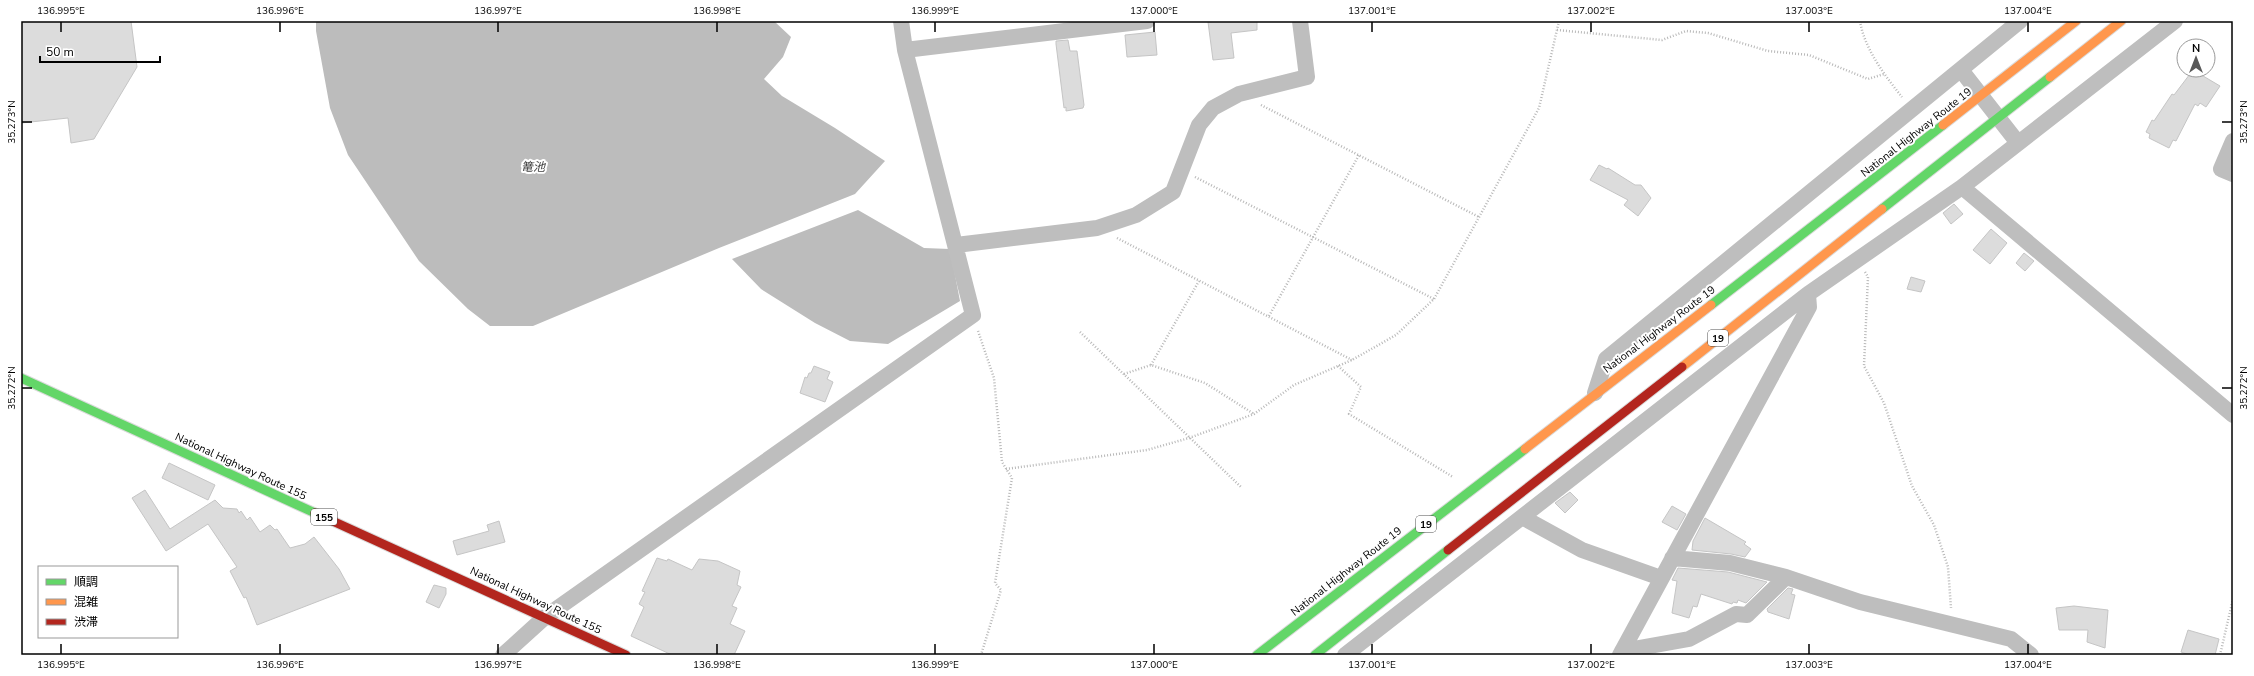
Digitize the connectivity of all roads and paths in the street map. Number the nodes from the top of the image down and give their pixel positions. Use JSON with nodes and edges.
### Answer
{"nodes":[{"id":1,"x":901,"y":21,"type":"edge"},
{"id":2,"x":1147,"y":21,"type":"edge"},
{"id":3,"x":1300,"y":21,"type":"edge"},
{"id":4,"x":1559,"y":21,"type":"edge"},
{"id":5,"x":1860,"y":21,"type":"edge"},
{"id":6,"x":2020,"y":21,"type":"edge"},
{"id":7,"x":2076,"y":21,"type":"edge"},
{"id":8,"x":2121,"y":21,"type":"edge"},
{"id":9,"x":2175,"y":21,"type":"edge"},
{"id":10,"x":1556,"y":30,"type":"junction"},
{"id":11,"x":905,"y":50,"type":"junction"},
{"id":12,"x":1961,"y":70,"type":"junction"},
{"id":13,"x":1884,"y":74,"type":"junction"},
{"id":14,"x":1239,"y":94,"type":"junction"},
{"id":15,"x":1982,"y":96,"type":"junction"},
{"id":16,"x":1912,"y":110,"type":"junction"},
{"id":17,"x":1998,"y":118,"type":"junction"},
{"id":18,"x":2233,"y":141,"type":"edge"},
{"id":19,"x":2018,"y":143,"type":"junction"},
{"id":20,"x":1359,"y":155,"type":"junction"},
{"id":21,"x":1182,"y":171,"type":"junction"},
{"id":22,"x":2233,"y":174,"type":"edge"},
{"id":23,"x":1962,"y":187,"type":"junction"},
{"id":24,"x":1479,"y":217,"type":"junction"},
{"id":25,"x":1097,"y":228,"type":"junction"},
{"id":26,"x":1313,"y":237,"type":"junction"},
{"id":27,"x":956,"y":245,"type":"junction"},
{"id":28,"x":1859,"y":258,"type":"junction"},
{"id":29,"x":1199,"y":281,"type":"junction"},
{"id":30,"x":1808,"y":294,"type":"junction"},
{"id":31,"x":1434,"y":299,"type":"junction"},
{"id":32,"x":973,"y":315,"type":"junction"},
{"id":33,"x":1269,"y":316,"type":"junction"},
{"id":34,"x":1080,"y":332,"type":"dead end"},
{"id":35,"x":1352,"y":360,"type":"junction"},
{"id":36,"x":1151,"y":365,"type":"junction"},
{"id":37,"x":1338,"y":366,"type":"junction"},
{"id":38,"x":1124,"y":374,"type":"junction"},
{"id":39,"x":21,"y":378,"type":"edge"},
{"id":40,"x":1595,"y":393,"type":"junction"},
{"id":41,"x":2232,"y":407,"type":"edge"},
{"id":42,"x":1254,"y":414,"type":"junction"},
{"id":43,"x":1189,"y":438,"type":"junction"},
{"id":44,"x":1006,"y":469,"type":"junction"},
{"id":45,"x":1452,"y":477,"type":"dead end"},
{"id":46,"x":1242,"y":487,"type":"dead end"},
{"id":47,"x":1522,"y":517,"type":"junction"},
{"id":48,"x":1672,"y":558,"type":"junction"},
{"id":49,"x":1786,"y":577,"type":"junction"},
{"id":50,"x":1661,"y":578,"type":"junction"},
{"id":51,"x":2233,"y":598,"type":"edge"},
{"id":52,"x":545,"y":617,"type":"junction"},
{"id":53,"x":1952,"y":625,"type":"junction"},
{"id":54,"x":2014,"y":650,"type":"edge"},
{"id":55,"x":1621,"y":653,"type":"edge"},
{"id":56,"x":503,"y":655,"type":"edge"},
{"id":57,"x":626,"y":655,"type":"edge"},
{"id":58,"x":981,"y":655,"type":"edge"},
{"id":59,"x":1257,"y":655,"type":"edge"},
{"id":60,"x":1316,"y":655,"type":"edge"},
{"id":61,"x":1345,"y":655,"type":"edge"},
{"id":62,"x":2031,"y":655,"type":"edge"},
{"id":63,"x":2220,"y":655,"type":"edge"}],
"edges":[{"from":1,"to":11,"type":"street"},
{"from":2,"to":11,"type":"street"},
{"from":3,"to":14,"type":"street"},
{"from":4,"to":10,"type":"path"},
{"from":5,"to":13,"type":"path"},
{"from":6,"to":12,"type":"street"},
{"from":7,"to":15,"type":"highway","name":"National Highway Route 19","number":"19"},
{"from":8,"to":17,"type":"highway","number":"19"},
{"from":9,"to":19,"type":"street"},
{"from":10,"to":13,"type":"path"},
{"from":10,"to":24,"type":"path"},
{"from":11,"to":27,"type":"street"},
{"from":12,"to":15,"type":"street"},
{"from":12,"to":16,"type":"street"},
{"from":13,"to":16,"type":"path"},
{"from":14,"to":20,"type":"path"},
{"from":14,"to":21,"type":"street"},
{"from":15,"to":17,"type":"street"},
{"from":15,"to":40,"type":"highway","name":"National Highway Route 19","number":"19"},
{"from":16,"to":40,"type":"street"},
{"from":17,"to":19,"type":"street"},
{"from":17,"to":60,"type":"highway","number":"19"},
{"from":18,"to":22,"type":"street"},
{"from":19,"to":23,"type":"street"},
{"from":20,"to":24,"type":"path"},
{"from":20,"to":26,"type":"path"},
{"from":21,"to":25,"type":"street"},
{"from":21,"to":26,"type":"path"},
{"from":23,"to":28,"type":"street"},
{"from":23,"to":41,"type":"street"},
{"from":24,"to":31,"type":"path"},
{"from":25,"to":27,"type":"street"},
{"from":25,"to":29,"type":"path"},
{"from":26,"to":31,"type":"path"},
{"from":26,"to":33,"type":"path"},
{"from":27,"to":32,"type":"street"},
{"from":28,"to":30,"type":"street"},
{"from":28,"to":53,"type":"path"},
{"from":29,"to":33,"type":"path"},
{"from":29,"to":36,"type":"path"},
{"from":30,"to":47,"type":"street"},
{"from":30,"to":48,"type":"street"},
{"from":31,"to":35,"type":"path"},
{"from":32,"to":44,"type":"path"},
{"from":32,"to":52,"type":"street"},
{"from":33,"to":35,"type":"path"},
{"from":34,"to":38,"type":"path"},
{"from":35,"to":37,"type":"path"},
{"from":36,"to":38,"type":"path"},
{"from":36,"to":42,"type":"path"},
{"from":37,"to":42,"type":"path"},
{"from":37,"to":45,"type":"path"},
{"from":38,"to":43,"type":"path"},
{"from":39,"to":52,"type":"highway","name":"National Highway Route 155","number":"155"},
{"from":40,"to":59,"type":"highway","name":"National Highway Route 19","number":"19"},
{"from":42,"to":43,"type":"path"},
{"from":43,"to":44,"type":"path"},
{"from":43,"to":46,"type":"path"},
{"from":44,"to":58,"type":"path"},
{"from":47,"to":50,"type":"street"},
{"from":47,"to":61,"type":"street"},
{"from":48,"to":49,"type":"street"},
{"from":48,"to":50,"type":"street"},
{"from":49,"to":53,"type":"street"},
{"from":49,"to":55,"type":"street"},
{"from":50,"to":55,"type":"street"},
{"from":51,"to":63,"type":"path"},
{"from":52,"to":56,"type":"street"},
{"from":52,"to":57,"type":"highway","name":"National Highway Route 155","number":"155"},
{"from":53,"to":54,"type":"street"},
{"from":54,"to":62,"type":"street"}]}
